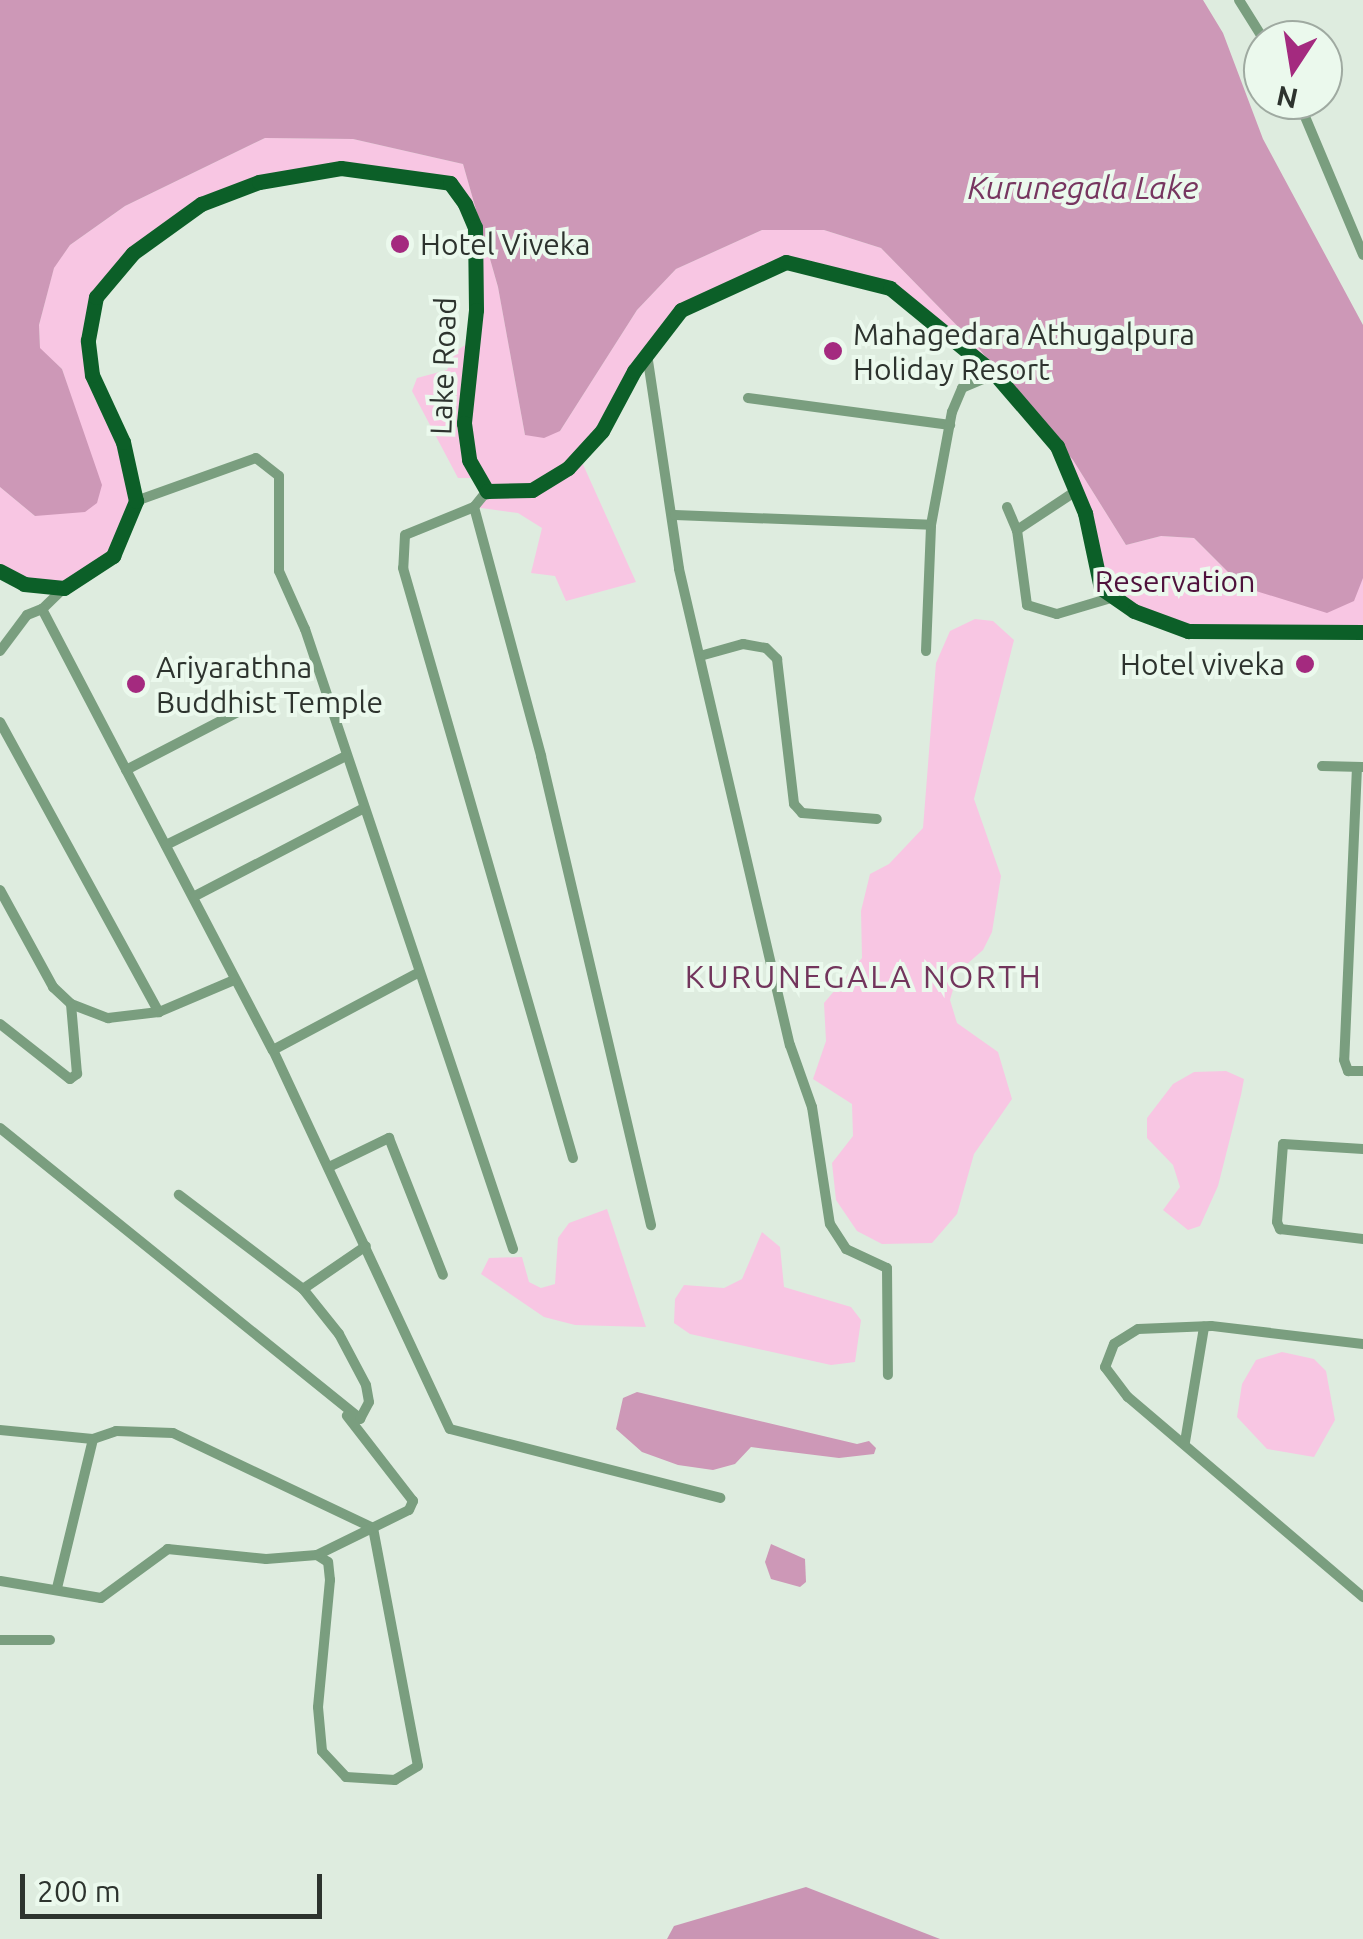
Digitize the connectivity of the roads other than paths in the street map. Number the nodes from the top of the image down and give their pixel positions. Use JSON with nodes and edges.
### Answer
{"nodes":[{"id":1,"x":1307,"y":120,"type":"edge"},
{"id":2,"x":1362,"y":248,"type":"edge"},
{"id":3,"x":647,"y":354,"type":"junction"},
{"id":4,"x":994,"y":374,"type":"junction"},
{"id":5,"x":748,"y":398,"type":"dead end"},
{"id":6,"x":950,"y":425,"type":"junction"},
{"id":7,"x":487,"y":491,"type":"junction"},
{"id":8,"x":1076,"y":492,"type":"junction"},
{"id":9,"x":136,"y":501,"type":"junction"},
{"id":10,"x":474,"y":507,"type":"junction"},
{"id":11,"x":1007,"y":507,"type":"dead end"},
{"id":12,"x":675,"y":515,"type":"junction"},
{"id":13,"x":931,"y":525,"type":"junction"},
{"id":14,"x":1017,"y":530,"type":"junction"},
{"id":15,"x":0,"y":571,"type":"edge"},
{"id":16,"x":64,"y":588,"type":"junction"},
{"id":17,"x":1114,"y":598,"type":"junction"},
{"id":18,"x":42,"y":608,"type":"junction"},
{"id":19,"x":1363,"y":632,"type":"edge"},
{"id":20,"x":0,"y":651,"type":"edge"},
{"id":21,"x":926,"y":651,"type":"dead end"},
{"id":22,"x":700,"y":656,"type":"junction"},
{"id":23,"x":255,"y":703,"type":"dead end"},
{"id":24,"x":0,"y":722,"type":"edge"},
{"id":25,"x":344,"y":757,"type":"junction"},
{"id":26,"x":1322,"y":766,"type":"dead end"},
{"id":27,"x":1360,"y":767,"type":"edge"},
{"id":28,"x":126,"y":770,"type":"junction"},
{"id":29,"x":362,"y":809,"type":"junction"},
{"id":30,"x":877,"y":820,"type":"dead end"},
{"id":31,"x":166,"y":845,"type":"junction"},
{"id":32,"x":0,"y":890,"type":"edge"},
{"id":33,"x":195,"y":896,"type":"junction"},
{"id":34,"x":416,"y":974,"type":"junction"},
{"id":35,"x":234,"y":980,"type":"junction"},
{"id":36,"x":71,"y":1004,"type":"junction"},
{"id":37,"x":159,"y":1012,"type":"junction"},
{"id":38,"x":0,"y":1024,"type":"edge"},
{"id":39,"x":273,"y":1050,"type":"junction"},
{"id":40,"x":1363,"y":1071,"type":"edge"},
{"id":41,"x":0,"y":1128,"type":"edge"},
{"id":42,"x":1363,"y":1149,"type":"edge"},
{"id":43,"x":573,"y":1158,"type":"dead end"},
{"id":44,"x":329,"y":1168,"type":"junction"},
{"id":45,"x":179,"y":1195,"type":"dead end"},
{"id":46,"x":651,"y":1225,"type":"dead end"},
{"id":47,"x":1363,"y":1239,"type":"edge"},
{"id":48,"x":366,"y":1246,"type":"junction"},
{"id":49,"x":513,"y":1249,"type":"dead end"},
{"id":50,"x":443,"y":1275,"type":"dead end"},
{"id":51,"x":303,"y":1289,"type":"junction"},
{"id":52,"x":1204,"y":1327,"type":"junction"},
{"id":53,"x":1363,"y":1344,"type":"edge"},
{"id":54,"x":888,"y":1376,"type":"dead end"},
{"id":55,"x":342,"y":1410,"type":"junction"},
{"id":56,"x":0,"y":1430,"type":"edge"},
{"id":57,"x":93,"y":1439,"type":"junction"},
{"id":58,"x":1185,"y":1442,"type":"junction"},
{"id":59,"x":720,"y":1498,"type":"dead end"},
{"id":60,"x":372,"y":1528,"type":"junction"},
{"id":61,"x":317,"y":1554,"type":"junction"},
{"id":62,"x":0,"y":1582,"type":"edge"},
{"id":63,"x":57,"y":1588,"type":"junction"},
{"id":64,"x":1363,"y":1597,"type":"edge"},
{"id":65,"x":0,"y":1640,"type":"edge"},
{"id":66,"x":50,"y":1640,"type":"dead end"}],
"edges":[{"from":1,"to":2,"type":"street"},
{"from":3,"to":4,"type":"main road"},
{"from":3,"to":7,"type":"main road"},
{"from":3,"to":12,"type":"street"},
{"from":4,"to":6,"type":"street"},
{"from":4,"to":8,"type":"main road"},
{"from":5,"to":6,"type":"street"},
{"from":6,"to":13,"type":"street"},
{"from":7,"to":9,"type":"main road","name":"Lake Road"},
{"from":7,"to":10,"type":"street"},
{"from":8,"to":14,"type":"street"},
{"from":8,"to":17,"type":"main road"},
{"from":9,"to":16,"type":"main road"},
{"from":9,"to":25,"type":"street"},
{"from":10,"to":43,"type":"street"},
{"from":10,"to":46,"type":"street"},
{"from":11,"to":14,"type":"street"},
{"from":12,"to":13,"type":"street"},
{"from":12,"to":22,"type":"street"},
{"from":13,"to":21,"type":"street"},
{"from":14,"to":17,"type":"street"},
{"from":15,"to":16,"type":"main road"},
{"from":16,"to":18,"type":"street"},
{"from":17,"to":19,"type":"main road"},
{"from":18,"to":20,"type":"street"},
{"from":18,"to":28,"type":"street"},
{"from":22,"to":30,"type":"street"},
{"from":22,"to":54,"type":"street"},
{"from":23,"to":28,"type":"street"},
{"from":24,"to":37,"type":"street"},
{"from":25,"to":29,"type":"street"},
{"from":25,"to":31,"type":"street"},
{"from":26,"to":27,"type":"street"},
{"from":27,"to":40,"type":"street"},
{"from":28,"to":31,"type":"street"},
{"from":29,"to":33,"type":"street"},
{"from":29,"to":34,"type":"street"},
{"from":31,"to":33,"type":"street"},
{"from":32,"to":36,"type":"street"},
{"from":33,"to":35,"type":"street"},
{"from":34,"to":39,"type":"street"},
{"from":34,"to":49,"type":"street"},
{"from":35,"to":37,"type":"street"},
{"from":35,"to":39,"type":"street"},
{"from":36,"to":37,"type":"street"},
{"from":36,"to":38,"type":"street"},
{"from":39,"to":44,"type":"street"},
{"from":41,"to":55,"type":"street"},
{"from":42,"to":47,"type":"street"},
{"from":44,"to":48,"type":"street"},
{"from":44,"to":50,"type":"street"},
{"from":45,"to":51,"type":"street"},
{"from":48,"to":51,"type":"street"},
{"from":48,"to":59,"type":"street"},
{"from":51,"to":55,"type":"street"},
{"from":52,"to":53,"type":"street"},
{"from":52,"to":58,"type":"street"},
{"from":52,"to":58,"type":"street"},
{"from":55,"to":60,"type":"street"},
{"from":56,"to":57,"type":"street"},
{"from":57,"to":60,"type":"street"},
{"from":57,"to":63,"type":"street"},
{"from":58,"to":64,"type":"street"},
{"from":60,"to":61,"type":"street"},
{"from":60,"to":61,"type":"street"},
{"from":61,"to":63,"type":"street"},
{"from":62,"to":63,"type":"street"},
{"from":65,"to":66,"type":"street"}]}
